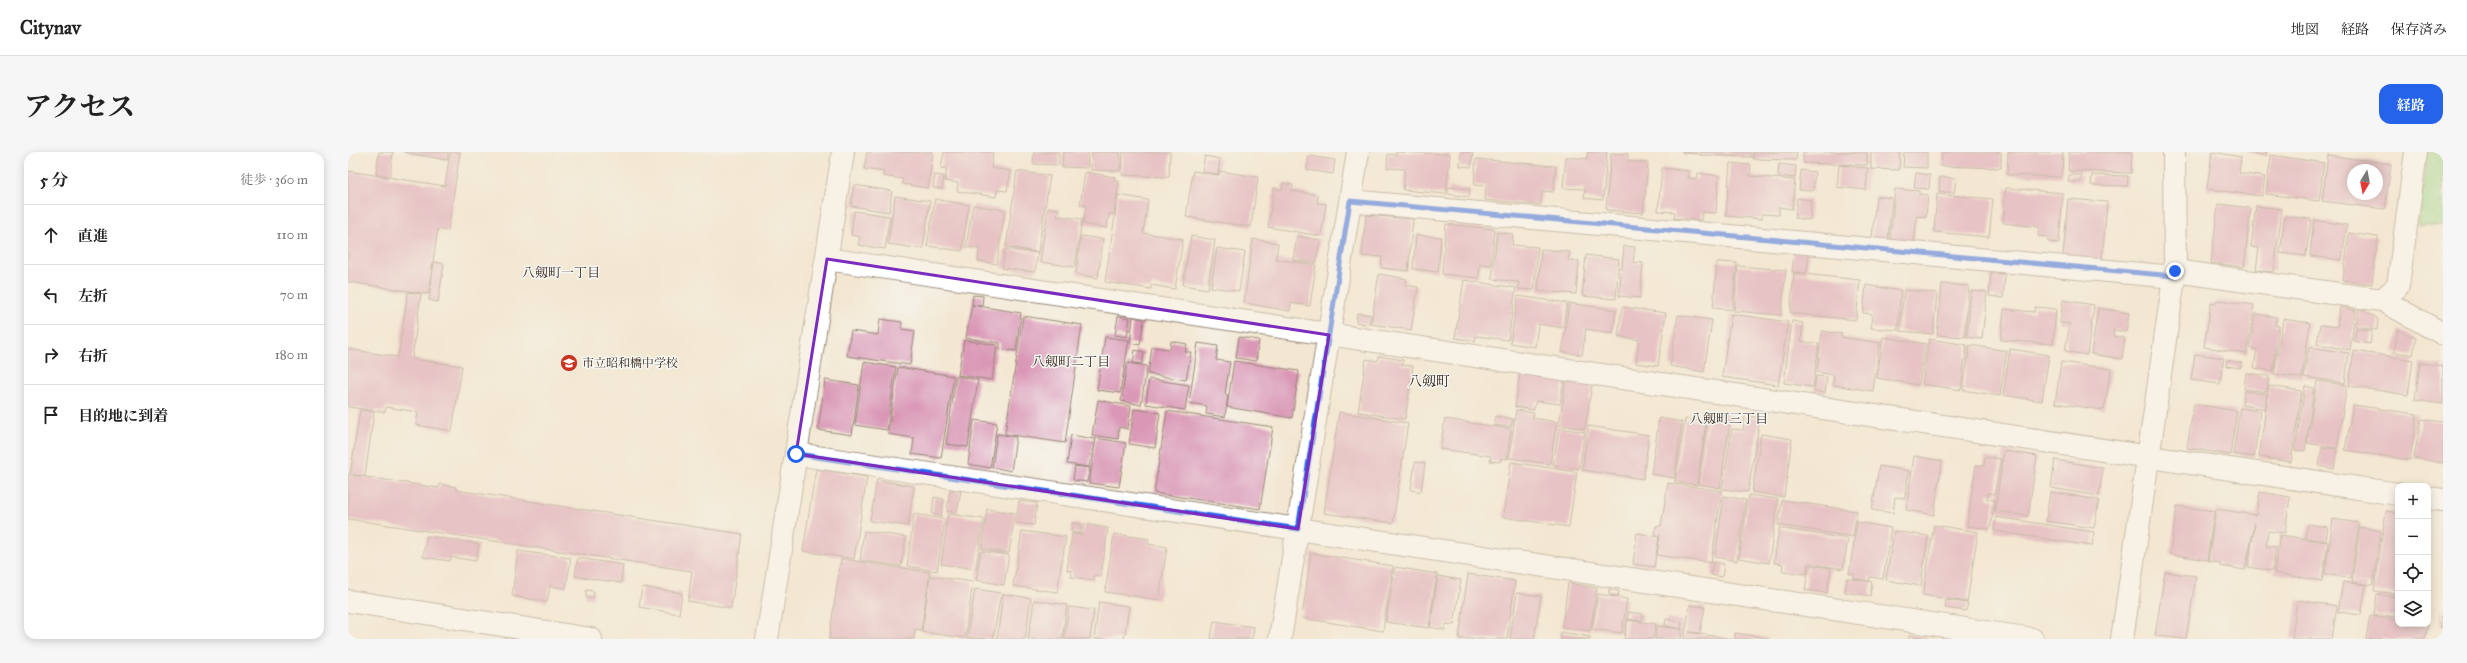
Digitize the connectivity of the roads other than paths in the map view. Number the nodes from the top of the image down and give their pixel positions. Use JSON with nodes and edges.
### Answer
{"nodes":[{"id":1,"x":843,"y":152,"type":"edge"},
{"id":2,"x":1358,"y":152,"type":"edge"},
{"id":3,"x":2174,"y":152,"type":"edge"},
{"id":4,"x":2416,"y":152,"type":"edge"},
{"id":5,"x":1350,"y":201,"type":"junction"},
{"id":6,"x":827,"y":259,"type":"junction"},
{"id":7,"x":2174,"y":274,"type":"junction"},
{"id":8,"x":2382,"y":300,"type":"junction"},
{"id":9,"x":2443,"y":334,"type":"edge"},
{"id":10,"x":1329,"y":335,"type":"junction"},
{"id":11,"x":796,"y":454,"type":"junction"},
{"id":12,"x":2148,"y":458,"type":"junction"},
{"id":13,"x":2395,"y":494,"type":"edge"},
{"id":14,"x":2431,"y":498,"type":"edge"},
{"id":15,"x":2443,"y":500,"type":"edge"},
{"id":16,"x":1298,"y":529,"type":"junction"},
{"id":17,"x":348,"y":601,"type":"edge"},
{"id":18,"x":591,"y":639,"type":"edge"},
{"id":19,"x":768,"y":639,"type":"edge"},
{"id":20,"x":1280,"y":639,"type":"edge"},
{"id":21,"x":2032,"y":639,"type":"edge"},
{"id":22,"x":2122,"y":639,"type":"edge"}],
"edges":[{"from":1,"to":6,"type":"street"},
{"from":2,"to":5,"type":"street"},
{"from":3,"to":7,"type":"street"},
{"from":4,"to":8,"type":"street"},
{"from":5,"to":7,"type":"street"},
{"from":5,"to":10,"type":"street"},
{"from":6,"to":10,"type":"street"},
{"from":6,"to":11,"type":"street"},
{"from":7,"to":8,"type":"street"},
{"from":7,"to":12,"type":"street"},
{"from":8,"to":9,"type":"street"},
{"from":10,"to":12,"type":"street"},
{"from":10,"to":16,"type":"street"},
{"from":11,"to":16,"type":"street"},
{"from":11,"to":19,"type":"street"},
{"from":12,"to":13,"type":"street"},
{"from":12,"to":22,"type":"street"},
{"from":14,"to":15,"type":"street"},
{"from":16,"to":20,"type":"street"},
{"from":16,"to":21,"type":"street"},
{"from":17,"to":18,"type":"street"}]}
